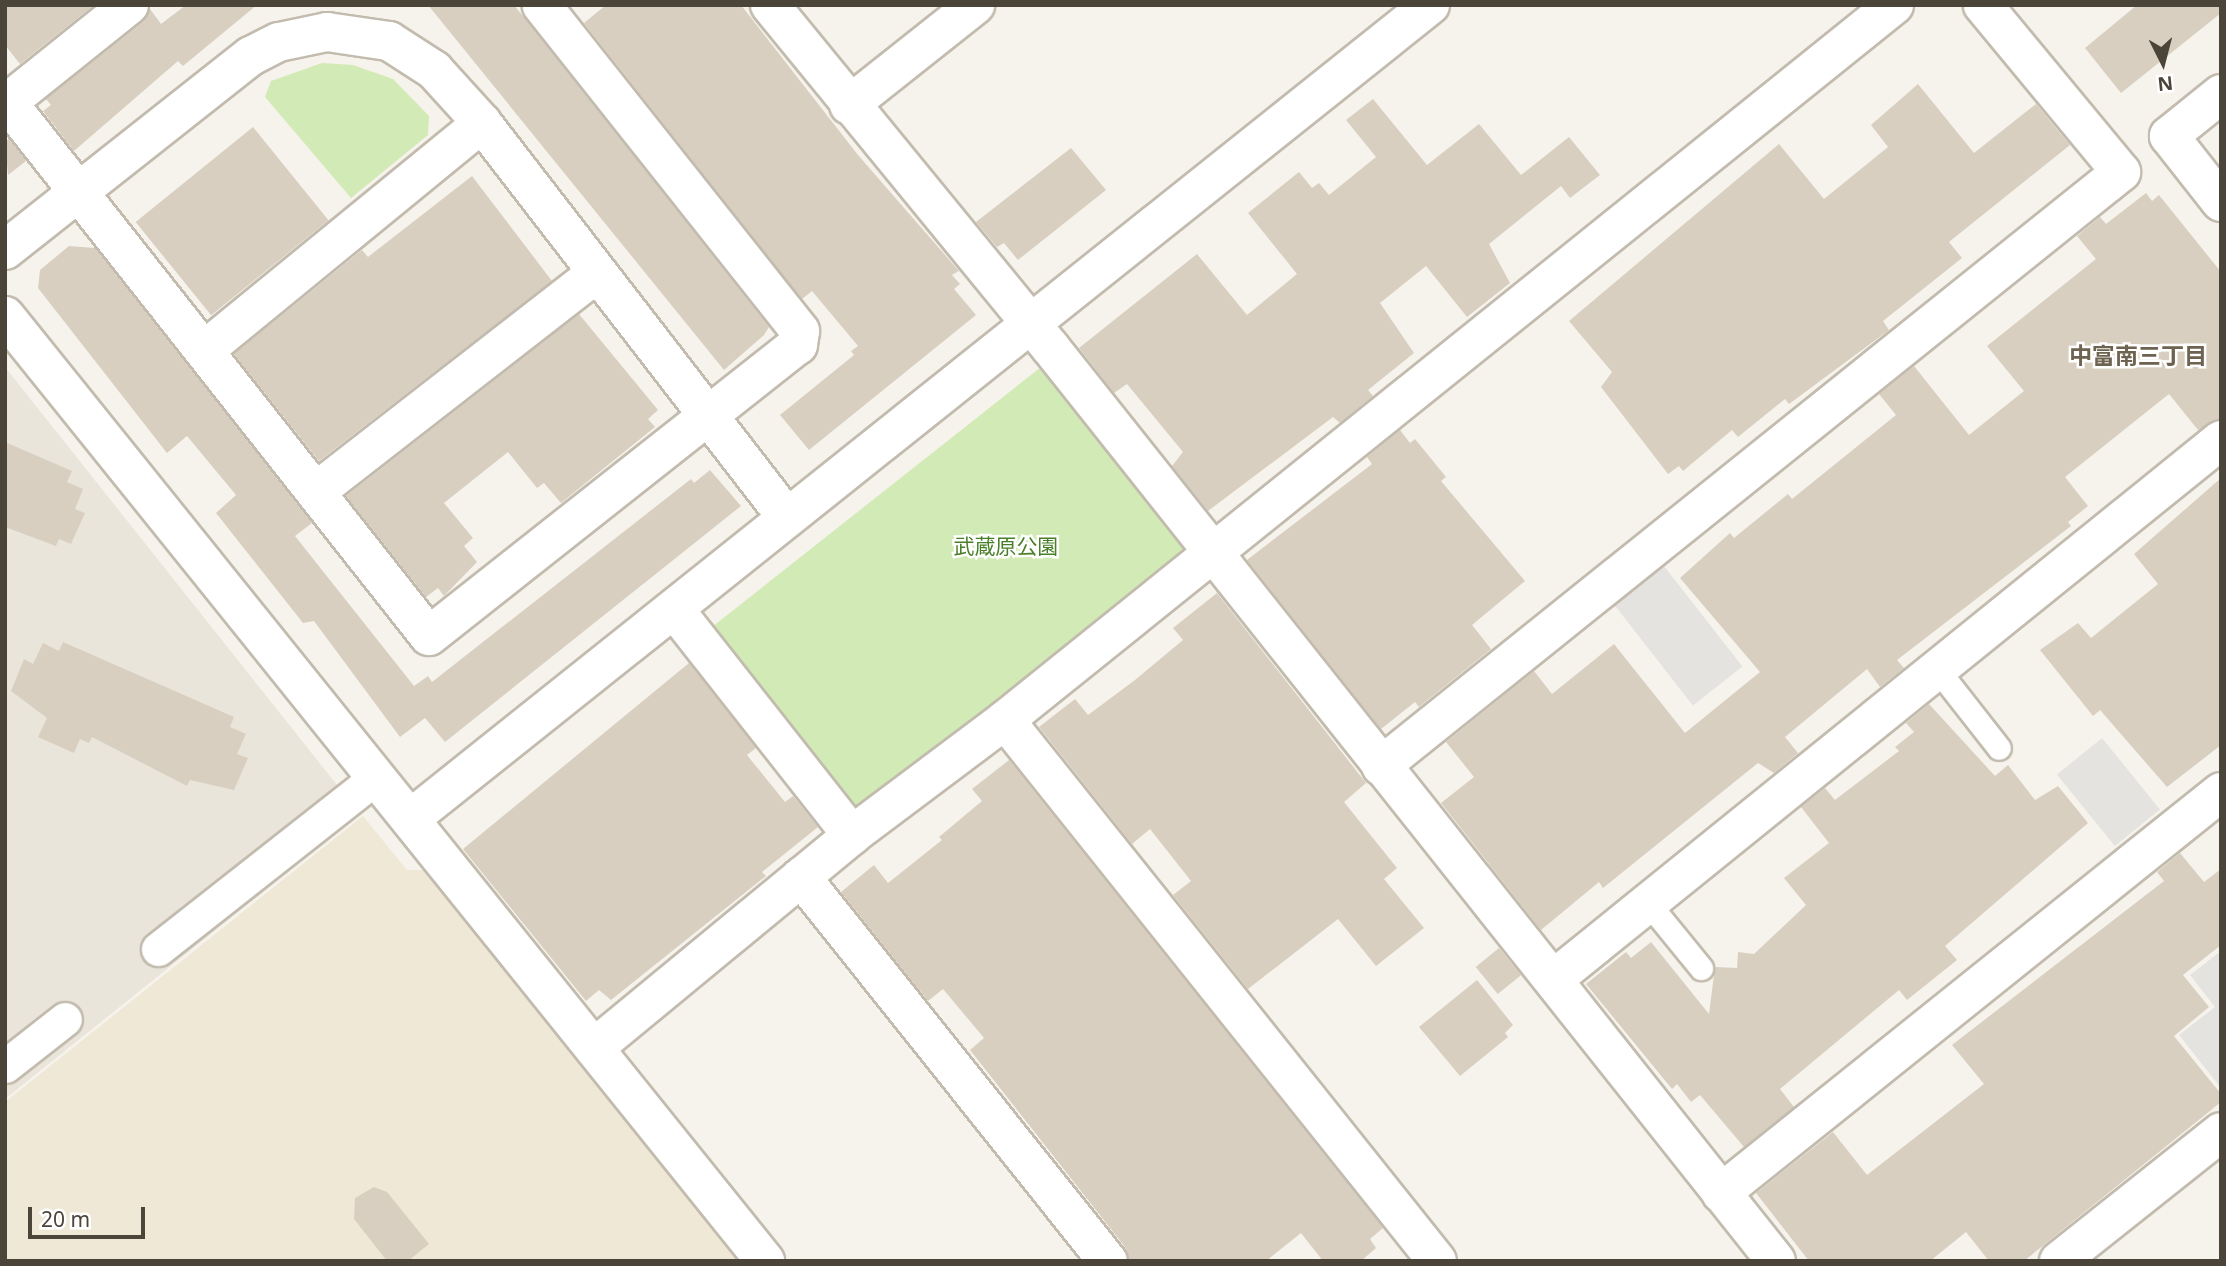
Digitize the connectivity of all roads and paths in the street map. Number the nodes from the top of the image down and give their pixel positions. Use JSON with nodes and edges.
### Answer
{"nodes":[{"id":1,"x":129,"y":5,"type":"edge"},
{"id":2,"x":771,"y":5,"type":"edge"},
{"id":3,"x":975,"y":5,"type":"edge"},
{"id":4,"x":1430,"y":5,"type":"edge"},
{"id":5,"x":1894,"y":5,"type":"edge"},
{"id":6,"x":1983,"y":5,"type":"edge"},
{"id":7,"x":549,"y":8,"type":"edge"},
{"id":8,"x":2221,"y":94,"type":"edge"},
{"id":9,"x":7,"y":101,"type":"edge"},
{"id":10,"x":849,"y":105,"type":"junction"},
{"id":11,"x":482,"y":122,"type":"junction"},
{"id":12,"x":80,"y":192,"type":"junction"},
{"id":13,"x":2221,"y":202,"type":"edge"},
{"id":14,"x":5,"y":250,"type":"edge"},
{"id":15,"x":597,"y":273,"type":"junction"},
{"id":16,"x":5,"y":316,"type":"edge"},
{"id":17,"x":1032,"y":326,"type":"junction"},
{"id":18,"x":206,"y":348,"type":"junction"},
{"id":19,"x":709,"y":414,"type":"junction"},
{"id":20,"x":2221,"y":440,"type":"edge"},
{"id":21,"x":318,"y":490,"type":"junction"},
{"id":22,"x":787,"y":517,"type":"junction"},
{"id":23,"x":1212,"y":553,"type":"junction"},
{"id":24,"x":674,"y":609,"type":"junction"},
{"id":25,"x":1937,"y":669,"type":"junction"},
{"id":26,"x":1005,"y":720,"type":"junction"},
{"id":27,"x":1999,"y":748,"type":"dead end"},
{"id":28,"x":1381,"y":766,"type":"junction"},
{"id":29,"x":376,"y":778,"type":"junction"},
{"id":30,"x":2221,"y":792,"type":"edge"},
{"id":31,"x":410,"y":819,"type":"junction"},
{"id":32,"x":852,"y":835,"type":"junction"},
{"id":33,"x":801,"y":877,"type":"junction"},
{"id":34,"x":1648,"y":903,"type":"junction"},
{"id":35,"x":158,"y":948,"type":"dead end"},
{"id":36,"x":1701,"y":968,"type":"dead end"},
{"id":37,"x":1555,"y":978,"type":"junction"},
{"id":38,"x":65,"y":1019,"type":"dead end"},
{"id":39,"x":594,"y":1048,"type":"junction"},
{"id":40,"x":5,"y":1066,"type":"edge"},
{"id":41,"x":2221,"y":1132,"type":"edge"},
{"id":42,"x":1721,"y":1194,"type":"junction"},
{"id":43,"x":765,"y":1261,"type":"edge"},
{"id":44,"x":1108,"y":1261,"type":"edge"},
{"id":45,"x":1437,"y":1261,"type":"edge"},
{"id":46,"x":1776,"y":1261,"type":"edge"},
{"id":47,"x":2059,"y":1261,"type":"edge"}],
"edges":[{"from":1,"to":9,"type":"street"},
{"from":2,"to":10,"type":"street"},
{"from":3,"to":10,"type":"street"},
{"from":4,"to":17,"type":"street"},
{"from":5,"to":23,"type":"street"},
{"from":6,"to":28,"type":"street"},
{"from":7,"to":19,"type":"street"},
{"from":8,"to":13,"type":"street"},
{"from":9,"to":12,"type":"street"},
{"from":10,"to":17,"type":"street"},
{"from":11,"to":12,"type":"street"},
{"from":11,"to":15,"type":"street"},
{"from":11,"to":18,"type":"street"},
{"from":12,"to":14,"type":"street"},
{"from":12,"to":18,"type":"street"},
{"from":15,"to":19,"type":"street"},
{"from":15,"to":21,"type":"street"},
{"from":16,"to":29,"type":"street"},
{"from":17,"to":22,"type":"street"},
{"from":17,"to":23,"type":"street"},
{"from":18,"to":21,"type":"street"},
{"from":19,"to":21,"type":"street"},
{"from":19,"to":22,"type":"street"},
{"from":20,"to":25,"type":"street"},
{"from":22,"to":24,"type":"street"},
{"from":23,"to":26,"type":"street"},
{"from":23,"to":28,"type":"street"},
{"from":24,"to":31,"type":"street"},
{"from":24,"to":32,"type":"street"},
{"from":25,"to":27,"type":"lane"},
{"from":25,"to":34,"type":"street"},
{"from":26,"to":32,"type":"street"},
{"from":26,"to":45,"type":"street"},
{"from":28,"to":37,"type":"street"},
{"from":29,"to":31,"type":"street"},
{"from":29,"to":35,"type":"street"},
{"from":30,"to":42,"type":"street"},
{"from":31,"to":39,"type":"street"},
{"from":32,"to":33,"type":"street"},
{"from":33,"to":39,"type":"street"},
{"from":33,"to":44,"type":"street"},
{"from":34,"to":36,"type":"lane"},
{"from":34,"to":37,"type":"street"},
{"from":37,"to":42,"type":"street"},
{"from":38,"to":40,"type":"street"},
{"from":39,"to":43,"type":"street"},
{"from":41,"to":47,"type":"street"},
{"from":42,"to":46,"type":"street"}]}
